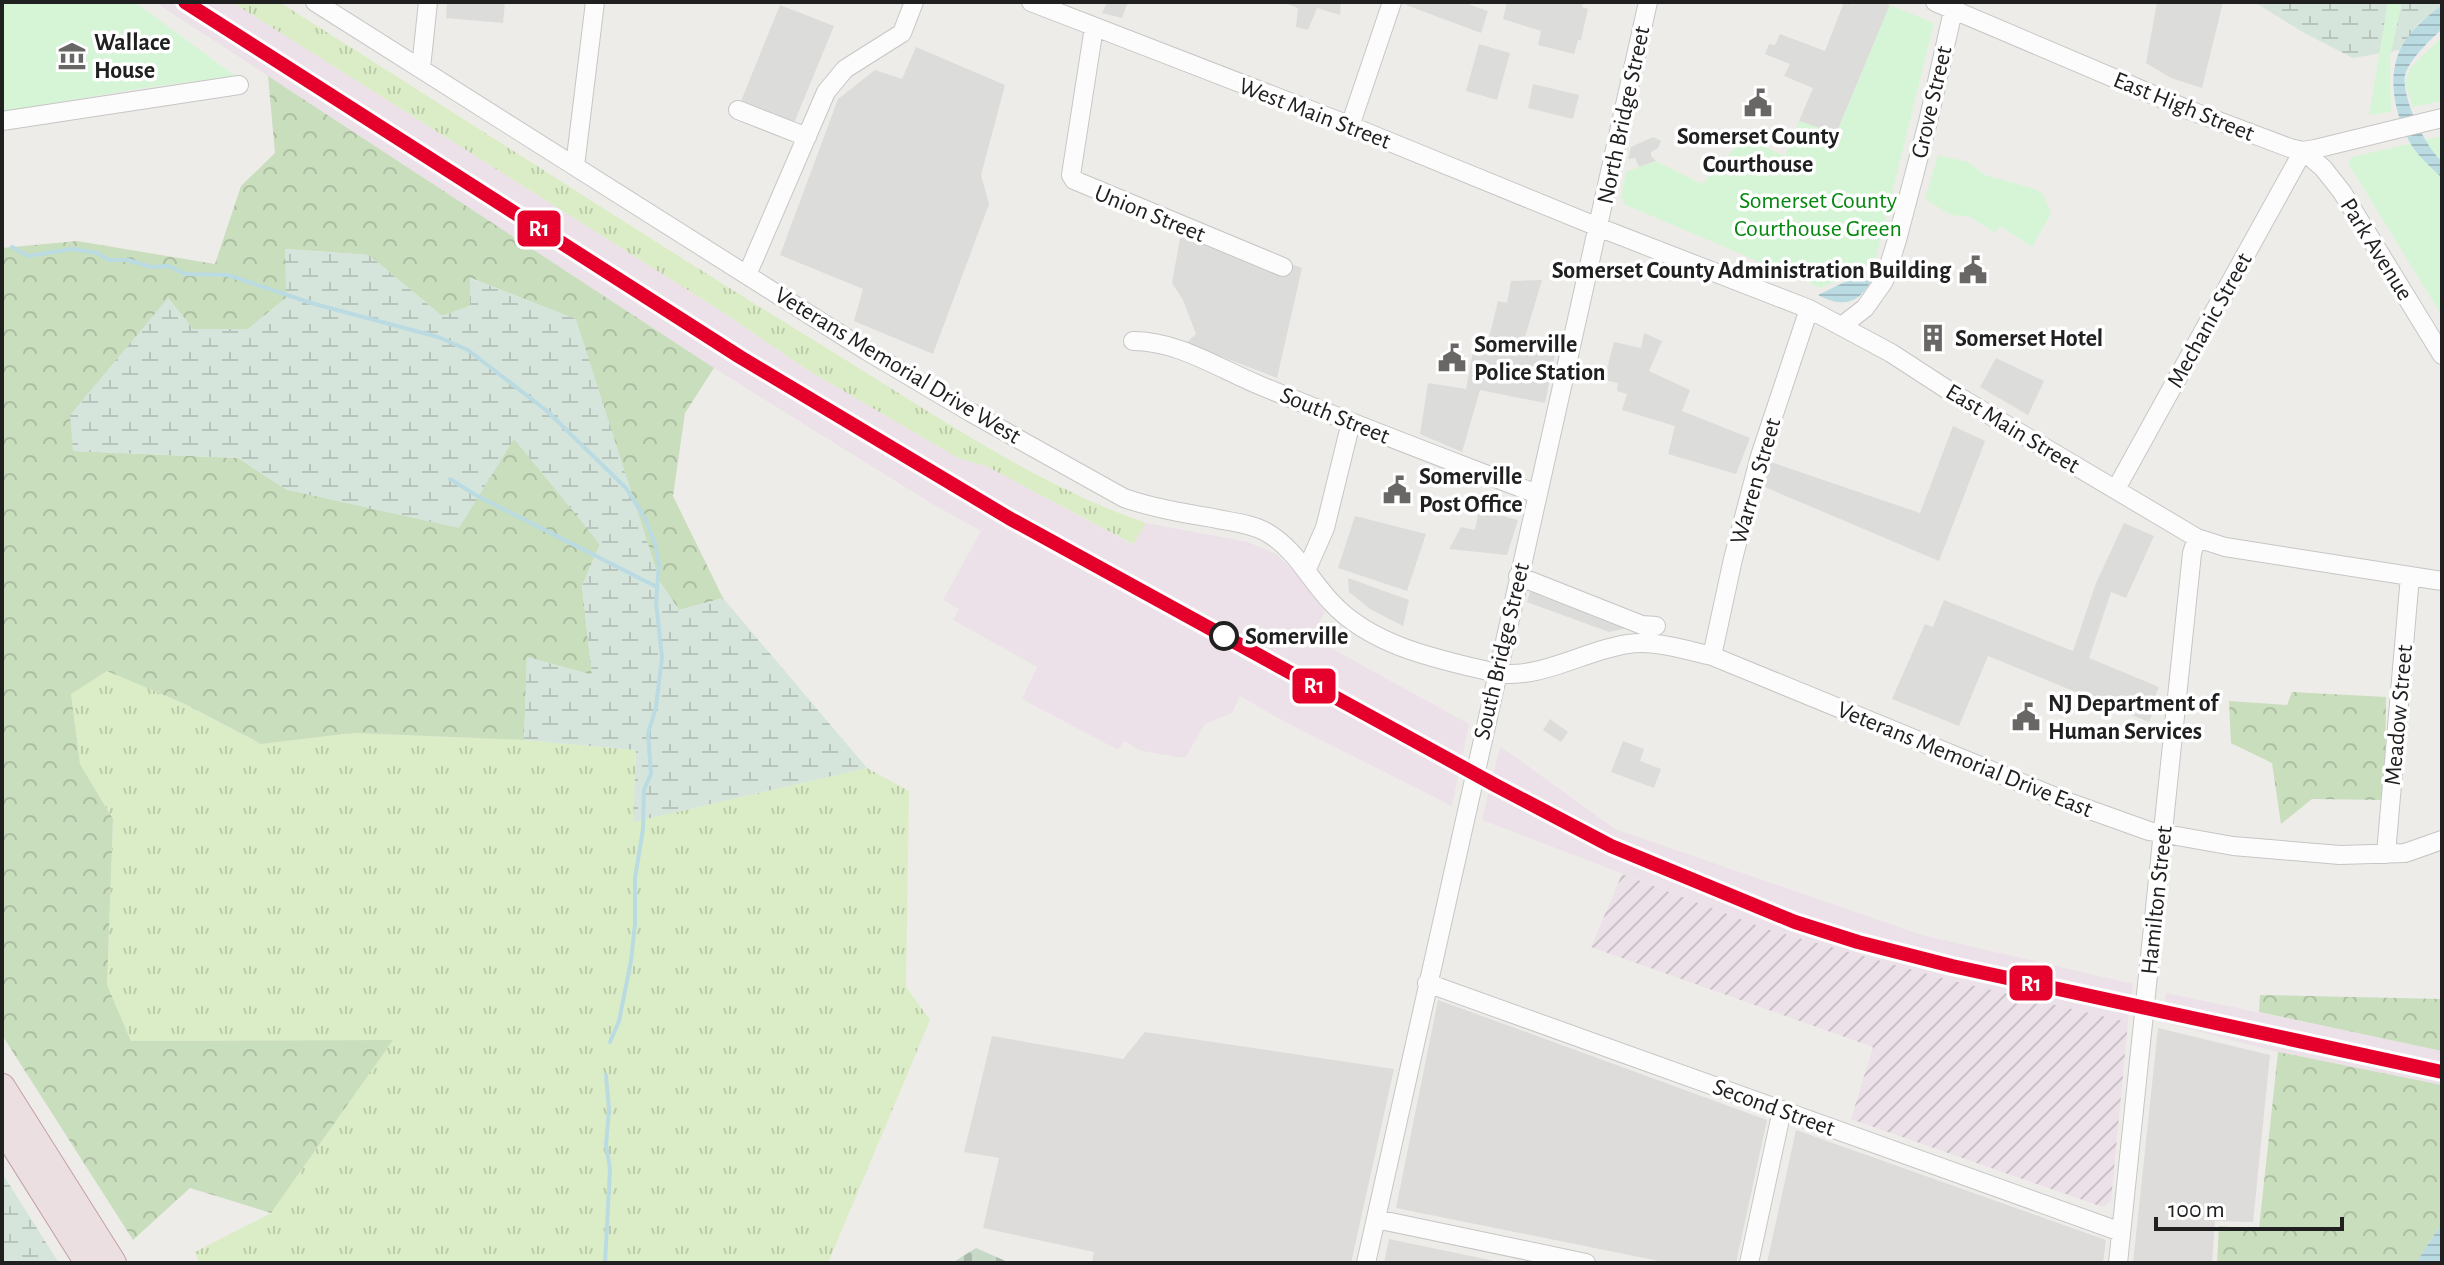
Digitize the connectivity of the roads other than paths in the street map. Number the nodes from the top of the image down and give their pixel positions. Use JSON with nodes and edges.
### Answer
{"nodes":[{"id":1,"x":315,"y":2,"type":"edge"},
{"id":2,"x":428,"y":2,"type":"edge"},
{"id":3,"x":595,"y":2,"type":"edge"},
{"id":4,"x":914,"y":2,"type":"edge"},
{"id":5,"x":1031,"y":2,"type":"edge"},
{"id":6,"x":1392,"y":2,"type":"edge"},
{"id":7,"x":1648,"y":2,"type":"edge"},
{"id":8,"x":1935,"y":2,"type":"edge"},
{"id":9,"x":1954,"y":6,"type":"edge"},
{"id":10,"x":1094,"y":27,"type":"junction"},
{"id":11,"x":421,"y":68,"type":"junction"},
{"id":12,"x":239,"y":85,"type":"dead end"},
{"id":13,"x":738,"y":110,"type":"dead end"},
{"id":14,"x":2442,"y":118,"type":"edge"},
{"id":15,"x":2,"y":121,"type":"edge"},
{"id":16,"x":1350,"y":126,"type":"junction"},
{"id":17,"x":807,"y":137,"type":"junction"},
{"id":18,"x":2303,"y":151,"type":"junction"},
{"id":19,"x":575,"y":166,"type":"junction"},
{"id":20,"x":1598,"y":227,"type":"junction"},
{"id":21,"x":1283,"y":267,"type":"dead end"},
{"id":22,"x":747,"y":275,"type":"junction"},
{"id":23,"x":1809,"y":309,"type":"junction"},
{"id":24,"x":1843,"y":325,"type":"junction"},
{"id":25,"x":1133,"y":341,"type":"dead end"},
{"id":26,"x":2442,"y":355,"type":"edge"},
{"id":27,"x":1351,"y":422,"type":"junction"},
{"id":28,"x":2116,"y":489,"type":"junction"},
{"id":29,"x":1537,"y":494,"type":"junction"},
{"id":30,"x":2197,"y":538,"type":"junction"},
{"id":31,"x":1306,"y":571,"type":"junction"},
{"id":32,"x":1518,"y":576,"type":"junction"},
{"id":33,"x":2410,"y":576,"type":"junction"},
{"id":34,"x":2442,"y":581,"type":"edge"},
{"id":35,"x":1656,"y":626,"type":"dead end"},
{"id":36,"x":1712,"y":656,"type":"junction"},
{"id":37,"x":1496,"y":673,"type":"junction"},
{"id":38,"x":2163,"y":834,"type":"junction"},
{"id":39,"x":2442,"y":840,"type":"edge"},
{"id":40,"x":2386,"y":854,"type":"junction"},
{"id":41,"x":1427,"y":983,"type":"junction"},
{"id":42,"x":2,"y":1087,"type":"edge"},
{"id":43,"x":1782,"y":1110,"type":"junction"},
{"id":44,"x":2,"y":1126,"type":"edge"},
{"id":45,"x":1376,"y":1219,"type":"junction"},
{"id":46,"x":2121,"y":1232,"type":"junction"},
{"id":47,"x":88,"y":1263,"type":"edge"},
{"id":48,"x":113,"y":1263,"type":"edge"},
{"id":49,"x":1366,"y":1263,"type":"edge"},
{"id":50,"x":1586,"y":1263,"type":"edge"},
{"id":51,"x":1749,"y":1263,"type":"edge"},
{"id":52,"x":2118,"y":1263,"type":"edge"}],
"edges":[{"from":1,"to":11,"type":"street","name":"Veterans Memorial Drive West"},
{"from":2,"to":11,"type":"street"},
{"from":3,"to":19,"type":"street"},
{"from":4,"to":17,"type":"street"},
{"from":5,"to":10,"type":"street","name":"West Main Street"},
{"from":6,"to":16,"type":"street"},
{"from":7,"to":20,"type":"street","name":"North Bridge Street"},
{"from":8,"to":9,"type":"street","name":"East High Street"},
{"from":9,"to":18,"type":"street","name":"East High Street"},
{"from":9,"to":24,"type":"street","name":"Grove Street"},
{"from":10,"to":16,"type":"street","name":"West Main Street"},
{"from":10,"to":21,"type":"street","name":"Union Street"},
{"from":11,"to":19,"type":"street","name":"Veterans Memorial Drive West"},
{"from":12,"to":15,"type":"street"},
{"from":13,"to":17,"type":"street"},
{"from":14,"to":18,"type":"street"},
{"from":16,"to":20,"type":"street","name":"West Main Street"},
{"from":17,"to":22,"type":"street"},
{"from":18,"to":26,"type":"street","name":"Park Avenue"},
{"from":18,"to":28,"type":"street","name":"Mechanic Street"},
{"from":19,"to":22,"type":"street","name":"Veterans Memorial Drive West"},
{"from":20,"to":23,"type":"street","name":"East Main Street"},
{"from":20,"to":29,"type":"street","name":"South Bridge Street"},
{"from":22,"to":31,"type":"street","name":"Veterans Memorial Drive West"},
{"from":23,"to":24,"type":"street","name":"East Main Street"},
{"from":23,"to":36,"type":"street","name":"Warren Street"},
{"from":24,"to":28,"type":"street","name":"East Main Street"},
{"from":25,"to":27,"type":"street","name":"South Street"},
{"from":27,"to":29,"type":"street","name":"South Street"},
{"from":27,"to":31,"type":"street"},
{"from":28,"to":30,"type":"street","name":"East Main Street"},
{"from":29,"to":32,"type":"street","name":"South Bridge Street"},
{"from":30,"to":33,"type":"street","name":"East Main Street"},
{"from":30,"to":38,"type":"street","name":"Hamilton Street"},
{"from":31,"to":37,"type":"street","name":"Veterans Memorial Drive West"},
{"from":32,"to":35,"type":"street"},
{"from":32,"to":37,"type":"street","name":"South Bridge Street"},
{"from":33,"to":34,"type":"street","name":"East Main Street"},
{"from":33,"to":40,"type":"street","name":"Meadow Street"},
{"from":36,"to":37,"type":"street","name":"Veterans Memorial Drive East"},
{"from":36,"to":38,"type":"street","name":"Veterans Memorial Drive East"},
{"from":37,"to":41,"type":"street","name":"South Bridge Street"},
{"from":38,"to":40,"type":"street","name":"Veterans Memorial Drive East"},
{"from":38,"to":46,"type":"street","name":"Hamilton Street"},
{"from":39,"to":40,"type":"street","name":"Veterans Memorial Drive East"},
{"from":41,"to":43,"type":"street","name":"Second Street"},
{"from":41,"to":45,"type":"street","name":"South Bridge Street"},
{"from":42,"to":48,"type":"highway"},
{"from":43,"to":46,"type":"street","name":"Second Street"},
{"from":43,"to":51,"type":"street"},
{"from":44,"to":47,"type":"highway"},
{"from":45,"to":49,"type":"street","name":"South Bridge Street"},
{"from":45,"to":50,"type":"street"},
{"from":46,"to":52,"type":"street","name":"Hamilton Street"}]}
